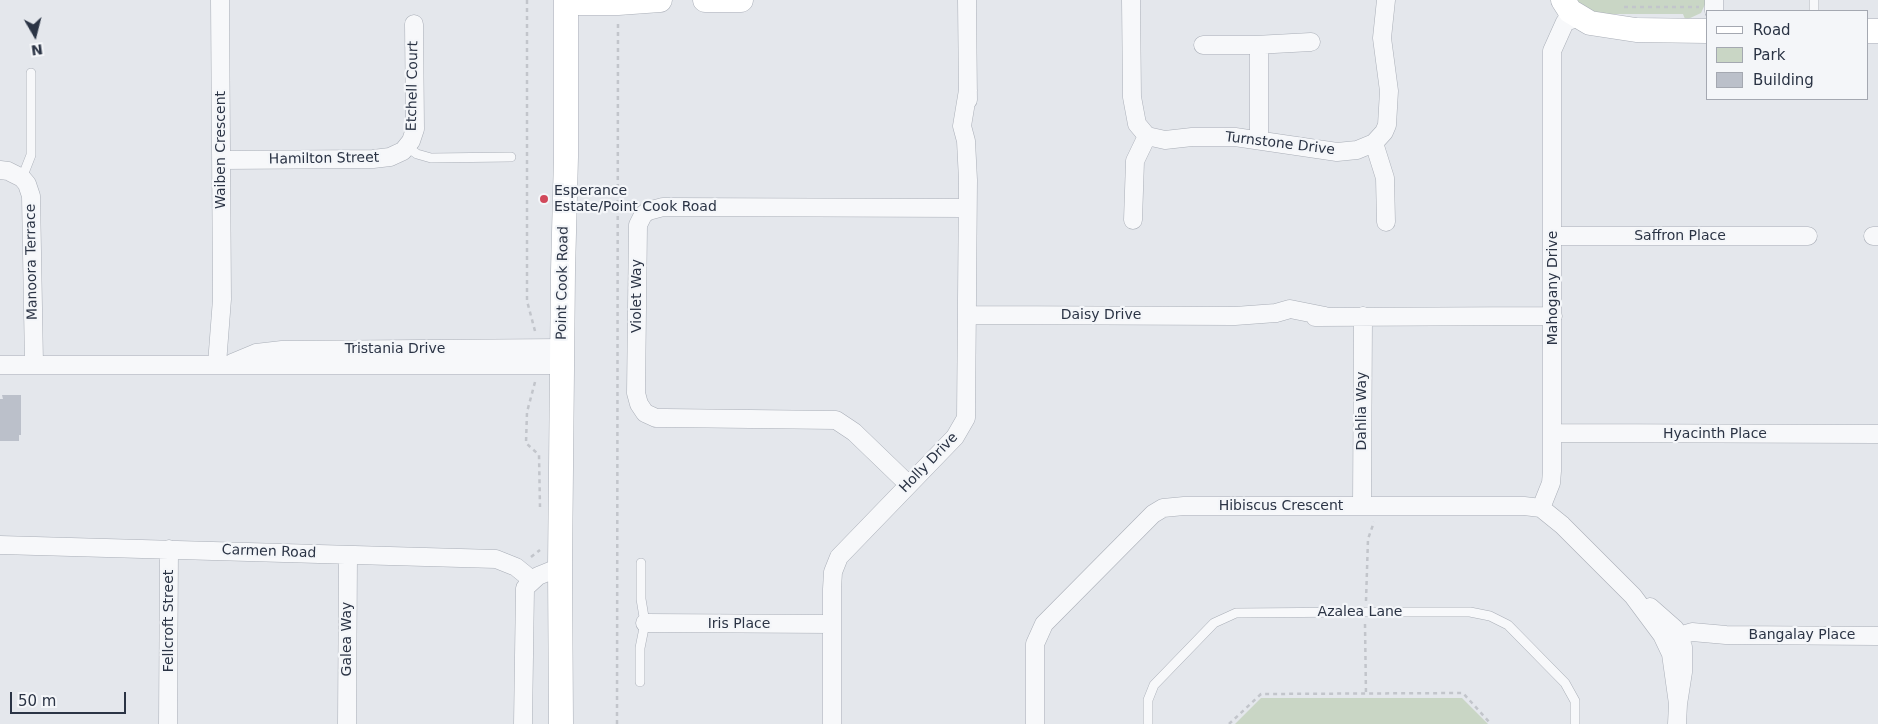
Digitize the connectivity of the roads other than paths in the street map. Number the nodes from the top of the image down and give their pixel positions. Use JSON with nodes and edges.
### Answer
{"nodes":[{"id":1,"x":220,"y":0,"type":"edge"},
{"id":2,"x":660,"y":0,"type":"edge"},
{"id":3,"x":705,"y":0,"type":"edge"},
{"id":4,"x":741,"y":0,"type":"edge"},
{"id":5,"x":967,"y":0,"type":"edge"},
{"id":6,"x":1131,"y":0,"type":"edge"},
{"id":7,"x":1386,"y":0,"type":"edge"},
{"id":8,"x":1552,"y":0,"type":"edge"},
{"id":9,"x":566,"y":2,"type":"edge"},
{"id":10,"x":1570,"y":17,"type":"edge"},
{"id":11,"x":414,"y":24,"type":"dead end"},
{"id":12,"x":1706,"y":31,"type":"edge"},
{"id":13,"x":1311,"y":42,"type":"dead end"},
{"id":14,"x":1203,"y":45,"type":"dead end"},
{"id":15,"x":1259,"y":45,"type":"junction"},
{"id":16,"x":31,"y":73,"type":"dead end"},
{"id":17,"x":1147,"y":136,"type":"junction"},
{"id":18,"x":1259,"y":140,"type":"junction"},
{"id":19,"x":1374,"y":143,"type":"junction"},
{"id":20,"x":407,"y":147,"type":"junction"},
{"id":21,"x":511,"y":157,"type":"dead end"},
{"id":22,"x":221,"y":160,"type":"junction"},
{"id":23,"x":0,"y":170,"type":"edge"},
{"id":24,"x":22,"y":178,"type":"junction"},
{"id":25,"x":967,"y":208,"type":"junction"},
{"id":26,"x":1133,"y":220,"type":"dead end"},
{"id":27,"x":1386,"y":222,"type":"dead end"},
{"id":28,"x":1552,"y":236,"type":"junction"},
{"id":29,"x":1808,"y":236,"type":"dead end"},
{"id":30,"x":968,"y":315,"type":"junction"},
{"id":31,"x":1363,"y":316,"type":"junction"},
{"id":32,"x":1553,"y":316,"type":"junction"},
{"id":33,"x":562,"y":356,"type":"junction"},
{"id":34,"x":34,"y":364,"type":"junction"},
{"id":35,"x":223,"y":364,"type":"junction"},
{"id":36,"x":0,"y":365,"type":"edge"},
{"id":37,"x":1552,"y":433,"type":"junction"},
{"id":38,"x":1878,"y":434,"type":"edge"},
{"id":39,"x":908,"y":484,"type":"junction"},
{"id":40,"x":1370,"y":506,"type":"junction"},
{"id":41,"x":1541,"y":508,"type":"junction"},
{"id":42,"x":0,"y":545,"type":"edge"},
{"id":43,"x":169,"y":549,"type":"junction"},
{"id":44,"x":348,"y":555,"type":"junction"},
{"id":45,"x":641,"y":563,"type":"dead end"},
{"id":46,"x":560,"y":567,"type":"junction"},
{"id":47,"x":532,"y":580,"type":"junction"},
{"id":48,"x":645,"y":623,"type":"junction"},
{"id":49,"x":832,"y":624,"type":"junction"},
{"id":50,"x":1878,"y":636,"type":"edge"},
{"id":51,"x":1677,"y":642,"type":"junction"},
{"id":52,"x":640,"y":682,"type":"dead end"},
{"id":53,"x":168,"y":724,"type":"edge"},
{"id":54,"x":347,"y":724,"type":"edge"},
{"id":55,"x":524,"y":724,"type":"edge"},
{"id":56,"x":562,"y":724,"type":"edge"},
{"id":57,"x":832,"y":724,"type":"edge"},
{"id":58,"x":1035,"y":724,"type":"edge"},
{"id":59,"x":1148,"y":724,"type":"edge"},
{"id":60,"x":1575,"y":724,"type":"edge"},
{"id":61,"x":1678,"y":724,"type":"edge"}],
"edges":[{"from":1,"to":22,"type":"street","name":"Waiben Crescent"},
{"from":2,"to":9,"type":"main road"},
{"from":3,"to":4,"type":"main road"},
{"from":5,"to":25,"type":"street","name":"Holly Drive"},
{"from":6,"to":17,"type":"street"},
{"from":7,"to":19,"type":"street"},
{"from":8,"to":10,"type":"main road"},
{"from":9,"to":33,"type":"main road","name":"Point Cook Road"},
{"from":10,"to":12,"type":"main road"},
{"from":10,"to":28,"type":"street","name":"Mahogany Drive"},
{"from":11,"to":20,"type":"street","name":"Etchell Court"},
{"from":13,"to":15,"type":"street"},
{"from":14,"to":15,"type":"street"},
{"from":15,"to":18,"type":"street"},
{"from":16,"to":24,"type":"lane"},
{"from":17,"to":18,"type":"street","name":"Turnstone Drive"},
{"from":17,"to":26,"type":"street"},
{"from":18,"to":19,"type":"street","name":"Turnstone Drive"},
{"from":19,"to":27,"type":"street"},
{"from":20,"to":21,"type":"lane"},
{"from":20,"to":22,"type":"street","name":"Hamilton Street"},
{"from":22,"to":35,"type":"street","name":"Waiben Crescent"},
{"from":23,"to":24,"type":"street"},
{"from":24,"to":34,"type":"street","name":"Manoora Terrace"},
{"from":25,"to":30,"type":"street","name":"Holly Drive"},
{"from":25,"to":39,"type":"street","name":"Violet Way"},
{"from":28,"to":29,"type":"street","name":"Saffron Place"},
{"from":28,"to":32,"type":"street","name":"Mahogany Drive"},
{"from":30,"to":31,"type":"street","name":"Daisy Drive"},
{"from":30,"to":39,"type":"street","name":"Holly Drive"},
{"from":31,"to":32,"type":"street","name":"Daisy Drive"},
{"from":31,"to":40,"type":"street","name":"Dahlia Way"},
{"from":32,"to":37,"type":"street","name":"Mahogany Drive"},
{"from":33,"to":35,"type":"street","name":"Tristania Drive"},
{"from":33,"to":46,"type":"main road","name":"Point Cook Road"},
{"from":34,"to":35,"type":"street","name":"Tristania Drive"},
{"from":34,"to":36,"type":"street","name":"Tristania Drive"},
{"from":37,"to":38,"type":"street","name":"Hyacinth Place"},
{"from":37,"to":41,"type":"street","name":"Mahogany Drive"},
{"from":39,"to":49,"type":"street","name":"Holly Drive"},
{"from":40,"to":41,"type":"street","name":"Hibiscus Crescent"},
{"from":40,"to":58,"type":"street","name":"Hibiscus Crescent"},
{"from":41,"to":51,"type":"street"},
{"from":42,"to":43,"type":"street","name":"Carmen Road"},
{"from":43,"to":44,"type":"street","name":"Carmen Road"},
{"from":43,"to":53,"type":"street","name":"Fellcroft Street"},
{"from":44,"to":47,"type":"street","name":"Carmen Road"},
{"from":44,"to":54,"type":"street","name":"Galea Way"},
{"from":45,"to":48,"type":"lane"},
{"from":46,"to":47,"type":"street"},
{"from":46,"to":56,"type":"main road","name":"Point Cook Road"},
{"from":47,"to":55,"type":"street"},
{"from":48,"to":49,"type":"street","name":"Iris Place"},
{"from":48,"to":52,"type":"lane"},
{"from":49,"to":57,"type":"street","name":"Holly Drive"},
{"from":50,"to":51,"type":"street","name":"Bangalay Place"},
{"from":51,"to":61,"type":"street"},
{"from":59,"to":60,"type":"lane","name":"Azalea Lane"}]}
